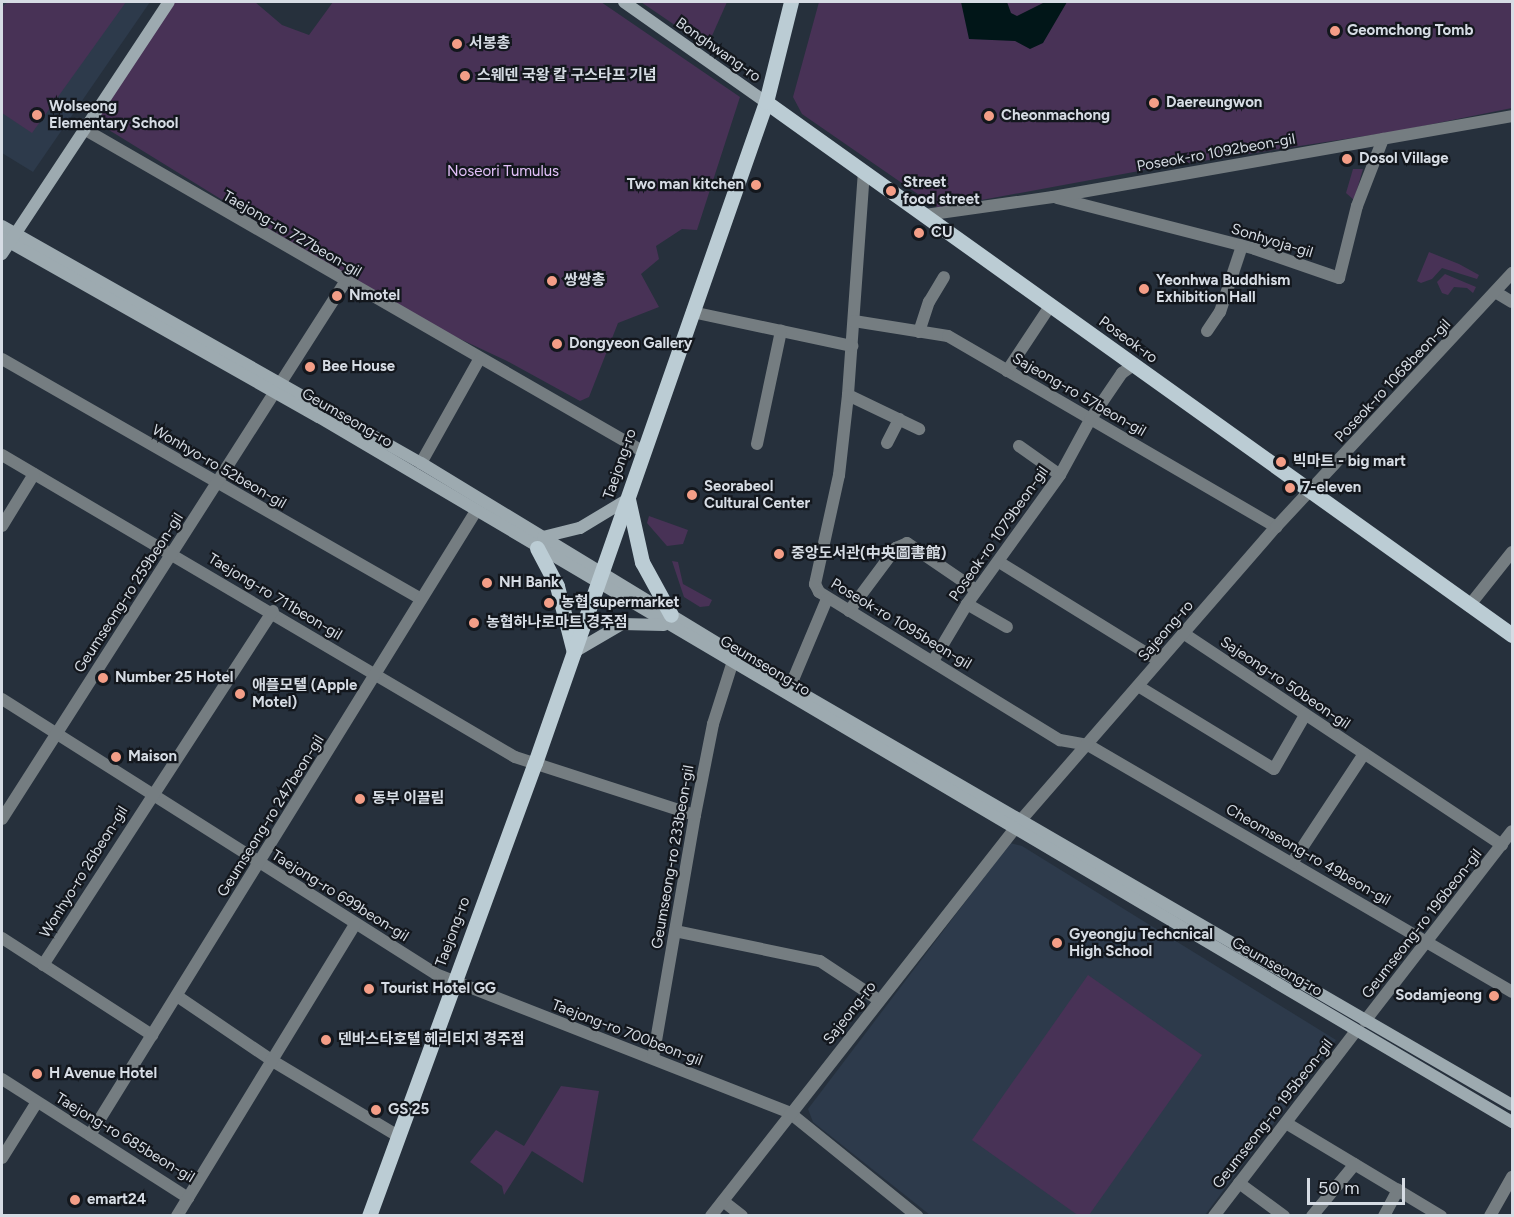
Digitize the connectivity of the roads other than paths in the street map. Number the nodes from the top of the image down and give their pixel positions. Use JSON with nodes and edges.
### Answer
{"nodes":[{"id":1,"x":169,"y":2,"type":"edge"},
{"id":2,"x":624,"y":2,"type":"edge"},
{"id":3,"x":791,"y":2,"type":"edge"},
{"id":4,"x":766,"y":102,"type":"junction"},
{"id":5,"x":1512,"y":116,"type":"edge"},
{"id":6,"x":84,"y":129,"type":"junction"},
{"id":7,"x":1383,"y":139,"type":"junction"},
{"id":8,"x":864,"y":171,"type":"junction"},
{"id":9,"x":1053,"y":197,"type":"junction"},
{"id":10,"x":925,"y":214,"type":"junction"},
{"id":11,"x":2,"y":226,"type":"edge"},
{"id":12,"x":9,"y":238,"type":"edge"},
{"id":13,"x":1242,"y":246,"type":"junction"},
{"id":14,"x":2,"y":254,"type":"edge"},
{"id":15,"x":1512,"y":273,"type":"edge"},
{"id":16,"x":944,"y":277,"type":"dead end"},
{"id":17,"x":345,"y":282,"type":"junction"},
{"id":18,"x":1497,"y":293,"type":"junction"},
{"id":19,"x":1512,"y":302,"type":"edge"},
{"id":20,"x":1050,"y":306,"type":"junction"},
{"id":21,"x":692,"y":312,"type":"junction"},
{"id":22,"x":854,"y":321,"type":"junction"},
{"id":23,"x":781,"y":331,"type":"junction"},
{"id":24,"x":1207,"y":331,"type":"dead end"},
{"id":25,"x":919,"y":332,"type":"junction"},
{"id":26,"x":852,"y":346,"type":"junction"},
{"id":27,"x":480,"y":358,"type":"junction"},
{"id":28,"x":2,"y":359,"type":"edge"},
{"id":29,"x":1132,"y":366,"type":"junction"},
{"id":30,"x":1007,"y":371,"type":"junction"},
{"id":31,"x":277,"y":387,"type":"junction"},
{"id":32,"x":848,"y":395,"type":"junction"},
{"id":33,"x":899,"y":419,"type":"junction"},
{"id":34,"x":1090,"y":420,"type":"junction"},
{"id":35,"x":919,"y":429,"type":"dead end"},
{"id":36,"x":887,"y":443,"type":"dead end"},
{"id":37,"x":757,"y":444,"type":"dead end"},
{"id":38,"x":1019,"y":446,"type":"dead end"},
{"id":39,"x":644,"y":452,"type":"junction"},
{"id":40,"x":2,"y":455,"type":"edge"},
{"id":41,"x":421,"y":463,"type":"junction"},
{"id":42,"x":34,"y":474,"type":"junction"},
{"id":43,"x":1060,"y":475,"type":"junction"},
{"id":44,"x":218,"y":483,"type":"junction"},
{"id":45,"x":1311,"y":490,"type":"junction"},
{"id":46,"x":628,"y":499,"type":"junction"},
{"id":47,"x":476,"y":512,"type":"junction"},
{"id":48,"x":2,"y":526,"type":"edge"},
{"id":49,"x":1276,"y":527,"type":"junction"},
{"id":50,"x":540,"y":542,"type":"junction"},
{"id":51,"x":1512,"y":552,"type":"edge"},
{"id":52,"x":172,"y":554,"type":"junction"},
{"id":53,"x":999,"y":562,"type":"junction"},
{"id":54,"x":600,"y":579,"type":"junction"},
{"id":55,"x":976,"y":590,"type":"junction"},
{"id":56,"x":422,"y":600,"type":"junction"},
{"id":57,"x":827,"y":600,"type":"junction"},
{"id":58,"x":967,"y":604,"type":"junction"},
{"id":59,"x":1469,"y":606,"type":"junction"},
{"id":60,"x":273,"y":611,"type":"junction"},
{"id":61,"x":849,"y":611,"type":"junction"},
{"id":62,"x":668,"y":620,"type":"junction"},
{"id":63,"x":1007,"y":627,"type":"dead end"},
{"id":64,"x":1183,"y":633,"type":"junction"},
{"id":65,"x":1512,"y":635,"type":"edge"},
{"id":66,"x":706,"y":642,"type":"junction"},
{"id":67,"x":574,"y":652,"type":"junction"},
{"id":68,"x":933,"y":661,"type":"junction"},
{"id":69,"x":1159,"y":661,"type":"junction"},
{"id":70,"x":732,"y":664,"type":"junction"},
{"id":71,"x":376,"y":675,"type":"junction"},
{"id":72,"x":1138,"y":686,"type":"junction"},
{"id":73,"x":790,"y":687,"type":"junction"},
{"id":74,"x":2,"y":699,"type":"edge"},
{"id":75,"x":1305,"y":714,"type":"junction"},
{"id":76,"x":56,"y":734,"type":"junction"},
{"id":77,"x":1088,"y":745,"type":"junction"},
{"id":78,"x":1367,"y":755,"type":"junction"},
{"id":79,"x":535,"y":763,"type":"junction"},
{"id":80,"x":151,"y":796,"type":"junction"},
{"id":81,"x":694,"y":815,"type":"junction"},
{"id":82,"x":2,"y":819,"type":"edge"},
{"id":83,"x":1018,"y":825,"type":"junction"},
{"id":84,"x":1512,"y":831,"type":"edge"},
{"id":85,"x":1502,"y":845,"type":"junction"},
{"id":86,"x":1292,"y":863,"type":"junction"},
{"id":87,"x":258,"y":864,"type":"junction"},
{"id":88,"x":355,"y":924,"type":"junction"},
{"id":89,"x":675,"y":931,"type":"junction"},
{"id":90,"x":2,"y":938,"type":"edge"},
{"id":91,"x":1426,"y":942,"type":"junction"},
{"id":92,"x":43,"y":965,"type":"junction"},
{"id":93,"x":454,"y":981,"type":"junction"},
{"id":94,"x":1512,"y":992,"type":"edge"},
{"id":95,"x":177,"y":996,"type":"junction"},
{"id":96,"x":879,"y":1000,"type":"junction"},
{"id":97,"x":1365,"y":1021,"type":"junction"},
{"id":98,"x":1356,"y":1031,"type":"junction"},
{"id":99,"x":152,"y":1035,"type":"junction"},
{"id":100,"x":653,"y":1058,"type":"junction"},
{"id":101,"x":271,"y":1060,"type":"junction"},
{"id":102,"x":2,"y":1079,"type":"edge"},
{"id":103,"x":37,"y":1102,"type":"junction"},
{"id":104,"x":1512,"y":1105,"type":"edge"},
{"id":105,"x":790,"y":1113,"type":"junction"},
{"id":106,"x":1512,"y":1122,"type":"edge"},
{"id":107,"x":1286,"y":1123,"type":"junction"},
{"id":108,"x":90,"y":1136,"type":"junction"},
{"id":109,"x":398,"y":1136,"type":"junction"},
{"id":110,"x":2,"y":1158,"type":"edge"},
{"id":111,"x":1355,"y":1164,"type":"junction"},
{"id":112,"x":1512,"y":1177,"type":"edge"},
{"id":113,"x":1239,"y":1183,"type":"junction"},
{"id":114,"x":1398,"y":1190,"type":"junction"},
{"id":115,"x":188,"y":1198,"type":"junction"},
{"id":116,"x":723,"y":1201,"type":"junction"},
{"id":117,"x":177,"y":1215,"type":"edge"},
{"id":118,"x":369,"y":1215,"type":"edge"},
{"id":119,"x":711,"y":1215,"type":"edge"},
{"id":120,"x":742,"y":1215,"type":"edge"},
{"id":121,"x":916,"y":1215,"type":"edge"},
{"id":122,"x":1214,"y":1215,"type":"edge"},
{"id":123,"x":1284,"y":1215,"type":"edge"},
{"id":124,"x":1312,"y":1215,"type":"edge"},
{"id":125,"x":1384,"y":1215,"type":"edge"},
{"id":126,"x":1441,"y":1215,"type":"edge"},
{"id":127,"x":1490,"y":1215,"type":"edge"}],
"edges":[{"from":1,"to":6,"type":"street"},
{"from":2,"to":4,"type":"street","name":"Bonghwang-ro"},
{"from":3,"to":4,"type":"main road","name":"Taejong-ro"},
{"from":4,"to":8,"type":"main road","name":"Poseok-ro"},
{"from":4,"to":21,"type":"main road","name":"Taejong-ro"},
{"from":5,"to":7,"type":"street","name":"Poseok-ro 1092beon-gil"},
{"from":6,"to":12,"type":"street"},
{"from":6,"to":17,"type":"street","name":"Taejong-ro 727beon-gil"},
{"from":7,"to":9,"type":"street","name":"Poseok-ro 1092beon-gil"},
{"from":7,"to":13,"type":"street","name":"Sonhyoja-gil"},
{"from":8,"to":10,"type":"main road","name":"Poseok-ro"},
{"from":8,"to":22,"type":"street","name":"Poseok-ro 1095beon-gil"},
{"from":9,"to":10,"type":"street","name":"Poseok-ro 1092beon-gil"},
{"from":9,"to":13,"type":"street","name":"Sonhyoja-gil"},
{"from":10,"to":20,"type":"main road","name":"Poseok-ro"},
{"from":11,"to":12,"type":"street","name":"Geumseong-ro"},
{"from":12,"to":14,"type":"street"},
{"from":12,"to":31,"type":"street","name":"Geumseong-ro"},
{"from":13,"to":24,"type":"street"},
{"from":15,"to":18,"type":"street","name":"Poseok-ro 1068beon-gil"},
{"from":16,"to":25,"type":"street"},
{"from":17,"to":27,"type":"street","name":"Taejong-ro 727beon-gil"},
{"from":17,"to":31,"type":"street"},
{"from":18,"to":19,"type":"street"},
{"from":18,"to":45,"type":"street","name":"Poseok-ro 1068beon-gil"},
{"from":20,"to":29,"type":"main road","name":"Poseok-ro"},
{"from":20,"to":30,"type":"street"},
{"from":21,"to":23,"type":"street"},
{"from":21,"to":39,"type":"main road","name":"Taejong-ro"},
{"from":22,"to":25,"type":"street","name":"Sajeong-ro 57beon-gil"},
{"from":22,"to":26,"type":"street","name":"Poseok-ro 1095beon-gil"},
{"from":23,"to":26,"type":"street"},
{"from":23,"to":37,"type":"street"},
{"from":25,"to":30,"type":"street","name":"Sajeong-ro 57beon-gil"},
{"from":26,"to":32,"type":"street","name":"Poseok-ro 1095beon-gil"},
{"from":27,"to":39,"type":"street","name":"Taejong-ro 727beon-gil"},
{"from":27,"to":41,"type":"street"},
{"from":28,"to":44,"type":"street","name":"Wonhyo-ro 52beon-gil"},
{"from":29,"to":34,"type":"street","name":"Poseok-ro 1079beon-gil"},
{"from":29,"to":45,"type":"main road","name":"Poseok-ro"},
{"from":30,"to":34,"type":"street","name":"Sajeong-ro 57beon-gil"},
{"from":31,"to":41,"type":"street","name":"Geumseong-ro"},
{"from":31,"to":44,"type":"street","name":"Geumseong-ro 259beon-gil"},
{"from":31,"to":47,"type":"street","name":"Geumseong-ro"},
{"from":32,"to":33,"type":"street"},
{"from":32,"to":57,"type":"street","name":"Poseok-ro 1095beon-gil"},
{"from":33,"to":35,"type":"street"},
{"from":33,"to":36,"type":"street"},
{"from":34,"to":43,"type":"street","name":"Poseok-ro 1079beon-gil"},
{"from":34,"to":49,"type":"street","name":"Sajeong-ro 57beon-gil"},
{"from":38,"to":43,"type":"street"},
{"from":39,"to":46,"type":"main road","name":"Taejong-ro"},
{"from":40,"to":42,"type":"street","name":"Taejong-ro 711beon-gil"},
{"from":41,"to":50,"type":"street","name":"Geumseong-ro"},
{"from":42,"to":48,"type":"street"},
{"from":42,"to":52,"type":"street","name":"Taejong-ro 711beon-gil"},
{"from":43,"to":53,"type":"street","name":"Poseok-ro 1079beon-gil"},
{"from":44,"to":52,"type":"street","name":"Geumseong-ro 259beon-gil"},
{"from":44,"to":56,"type":"street","name":"Wonhyo-ro 52beon-gil"},
{"from":45,"to":49,"type":"street","name":"Sajeong-ro"},
{"from":45,"to":59,"type":"main road","name":"Poseok-ro"},
{"from":46,"to":50,"type":"street"},
{"from":46,"to":54,"type":"main road","name":"Taejong-ro"},
{"from":46,"to":62,"type":"main road"},
{"from":47,"to":50,"type":"street","name":"Geumseong-ro"},
{"from":47,"to":56,"type":"street","name":"Geumseong-ro 247beon-gil"},
{"from":49,"to":64,"type":"street","name":"Sajeong-ro"},
{"from":50,"to":54,"type":"street","name":"Geumseong-ro"},
{"from":50,"to":67,"type":"main road"},
{"from":51,"to":59,"type":"street"},
{"from":52,"to":60,"type":"street","name":"Taejong-ro 711beon-gil"},
{"from":52,"to":76,"type":"street","name":"Geumseong-ro 259beon-gil"},
{"from":53,"to":55,"type":"street","name":"Poseok-ro 1079beon-gil"},
{"from":53,"to":69,"type":"street"},
{"from":54,"to":62,"type":"street","name":"Geumseong-ro"},
{"from":54,"to":67,"type":"main road","name":"Taejong-ro"},
{"from":55,"to":58,"type":"street","name":"Poseok-ro 1079beon-gil"},
{"from":55,"to":61,"type":"street"},
{"from":56,"to":71,"type":"street","name":"Geumseong-ro 247beon-gil"},
{"from":57,"to":61,"type":"street","name":"Poseok-ro 1095beon-gil"},
{"from":57,"to":73,"type":"street"},
{"from":58,"to":63,"type":"street"},
{"from":58,"to":68,"type":"street","name":"Poseok-ro 1079beon-gil"},
{"from":59,"to":65,"type":"main road","name":"Poseok-ro"},
{"from":60,"to":71,"type":"street","name":"Taejong-ro 711beon-gil"},
{"from":60,"to":80,"type":"street"},
{"from":61,"to":68,"type":"street","name":"Poseok-ro 1095beon-gil"},
{"from":62,"to":66,"type":"street","name":"Geumseong-ro"},
{"from":62,"to":67,"type":"street"},
{"from":64,"to":69,"type":"street","name":"Sajeong-ro"},
{"from":64,"to":75,"type":"street","name":"Sajeong-ro 50beon-gil"},
{"from":66,"to":70,"type":"street","name":"Geumseong-ro"},
{"from":66,"to":73,"type":"street","name":"Geumseong-ro"},
{"from":67,"to":79,"type":"main road","name":"Taejong-ro"},
{"from":68,"to":77,"type":"street","name":"Poseok-ro 1095beon-gil"},
{"from":69,"to":72,"type":"street","name":"Sajeong-ro"},
{"from":70,"to":81,"type":"street","name":"Geumseong-ro 233beon-gil"},
{"from":70,"to":83,"type":"street","name":"Geumseong-ro"},
{"from":71,"to":79,"type":"street","name":"Taejong-ro 711beon-gil"},
{"from":71,"to":87,"type":"street","name":"Geumseong-ro 247beon-gil"},
{"from":72,"to":75,"type":"street"},
{"from":72,"to":77,"type":"street","name":"Sajeong-ro"},
{"from":73,"to":83,"type":"street","name":"Geumseong-ro"},
{"from":74,"to":76,"type":"street","name":"Taejong-ro 699beon-gil"},
{"from":75,"to":78,"type":"street","name":"Sajeong-ro 50beon-gil"},
{"from":76,"to":80,"type":"street","name":"Taejong-ro 699beon-gil"},
{"from":76,"to":82,"type":"street","name":"Geumseong-ro 259beon-gil"},
{"from":77,"to":83,"type":"street","name":"Sajeong-ro"},
{"from":77,"to":86,"type":"street","name":"Cheomseong-ro 49beon-gil"},
{"from":78,"to":85,"type":"street","name":"Geumseong-ro 196beon-gil"},
{"from":78,"to":86,"type":"street"},
{"from":79,"to":81,"type":"street"},
{"from":79,"to":93,"type":"main road","name":"Taejong-ro"},
{"from":80,"to":87,"type":"street","name":"Taejong-ro 699beon-gil"},
{"from":80,"to":92,"type":"street","name":"Wonhyo-ro 26beon-gil"},
{"from":81,"to":89,"type":"street","name":"Geumseong-ro 233beon-gil"},
{"from":83,"to":96,"type":"street","name":"Sajeong-ro"},
{"from":83,"to":97,"type":"street","name":"Geumseong-ro"},
{"from":83,"to":98,"type":"street","name":"Geumseong-ro"},
{"from":84,"to":85,"type":"street","name":"Geumseong-ro 196beon-gil"},
{"from":85,"to":91,"type":"street","name":"Geumseong-ro 196beon-gil"},
{"from":86,"to":91,"type":"street","name":"Cheomseong-ro 49beon-gil"},
{"from":87,"to":88,"type":"street","name":"Taejong-ro 699beon-gil"},
{"from":87,"to":95,"type":"street","name":"Geumseong-ro 247beon-gil"},
{"from":88,"to":93,"type":"street","name":"Taejong-ro 699beon-gil"},
{"from":88,"to":101,"type":"street"},
{"from":89,"to":96,"type":"street"},
{"from":89,"to":100,"type":"street","name":"Geumseong-ro 233beon-gil"},
{"from":90,"to":92,"type":"street"},
{"from":91,"to":94,"type":"street","name":"Cheomseong-ro 49beon-gil"},
{"from":91,"to":97,"type":"street","name":"Geumseong-ro 196beon-gil"},
{"from":92,"to":99,"type":"street"},
{"from":93,"to":100,"type":"street","name":"Taejong-ro 700beon-gil"},
{"from":93,"to":109,"type":"main road","name":"Taejong-ro"},
{"from":95,"to":99,"type":"street","name":"Geumseong-ro 247beon-gil"},
{"from":95,"to":101,"type":"street"},
{"from":96,"to":105,"type":"street","name":"Sajeong-ro"},
{"from":97,"to":104,"type":"street","name":"Geumseong-ro"},
{"from":98,"to":106,"type":"street","name":"Geumseong-ro"},
{"from":98,"to":107,"type":"street","name":"Geumseong-ro 195beon-gil"},
{"from":99,"to":108,"type":"street","name":"Geumseong-ro 247beon-gil"},
{"from":100,"to":105,"type":"street","name":"Taejong-ro 700beon-gil"},
{"from":101,"to":109,"type":"street"},
{"from":101,"to":115,"type":"street","name":"Taejong-ro 685beon-gil"},
{"from":102,"to":103,"type":"street","name":"Taejong-ro 685beon-gil"},
{"from":103,"to":108,"type":"street","name":"Taejong-ro 685beon-gil"},
{"from":103,"to":110,"type":"street"},
{"from":105,"to":116,"type":"street","name":"Sajeong-ro"},
{"from":105,"to":121,"type":"street","name":"Taejong-ro 700beon-gil"},
{"from":107,"to":111,"type":"street"},
{"from":107,"to":113,"type":"street","name":"Geumseong-ro 195beon-gil"},
{"from":108,"to":115,"type":"street","name":"Taejong-ro 685beon-gil"},
{"from":109,"to":118,"type":"main road","name":"Taejong-ro"},
{"from":111,"to":114,"type":"street"},
{"from":111,"to":124,"type":"street"},
{"from":112,"to":127,"type":"street"},
{"from":113,"to":122,"type":"street","name":"Geumseong-ro 195beon-gil"},
{"from":113,"to":123,"type":"street"},
{"from":114,"to":125,"type":"street"},
{"from":114,"to":126,"type":"street"},
{"from":115,"to":117,"type":"street"},
{"from":116,"to":119,"type":"street","name":"Sajeong-ro"},
{"from":116,"to":120,"type":"street"}]}
